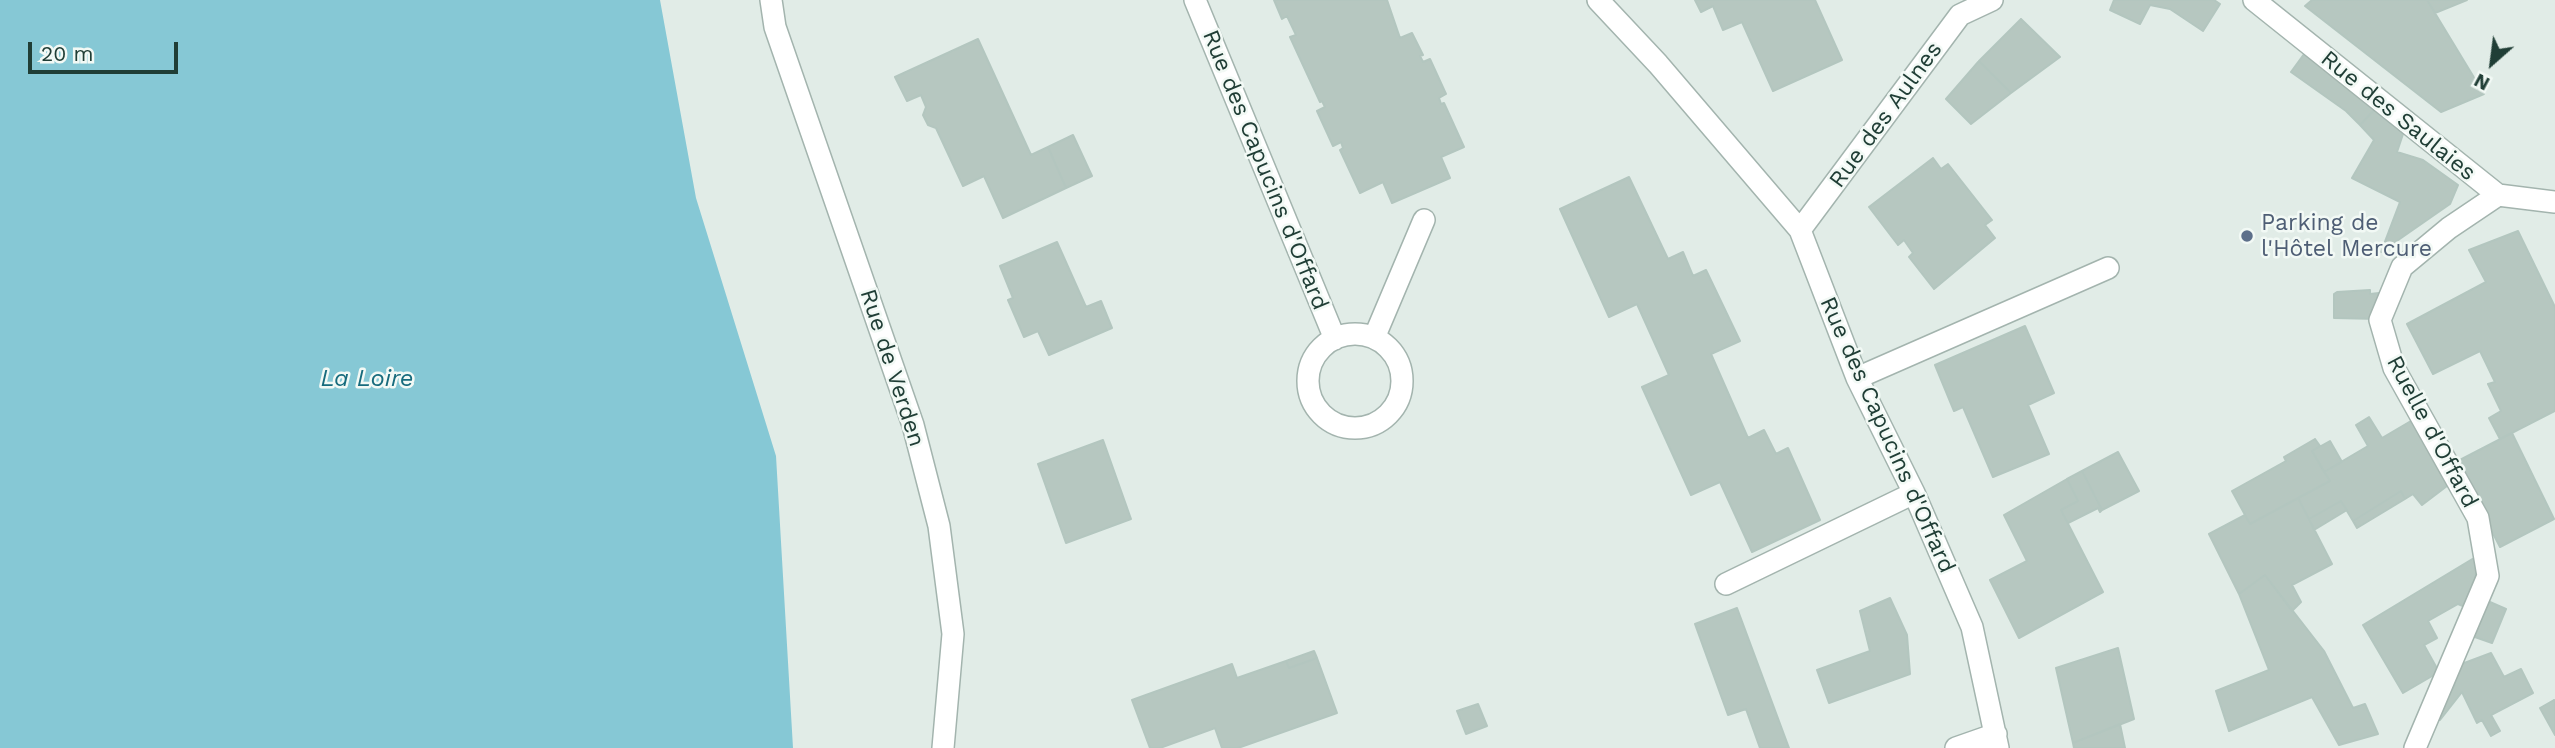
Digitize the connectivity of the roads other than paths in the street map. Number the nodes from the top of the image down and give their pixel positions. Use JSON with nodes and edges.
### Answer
{"nodes":[{"id":1,"x":771,"y":0,"type":"edge"},
{"id":2,"x":1195,"y":0,"type":"edge"},
{"id":3,"x":1598,"y":0,"type":"edge"},
{"id":4,"x":1992,"y":0,"type":"edge"},
{"id":5,"x":2253,"y":0,"type":"edge"},
{"id":6,"x":1953,"y":7,"type":"edge"},
{"id":7,"x":2498,"y":195,"type":"junction"},
{"id":8,"x":2555,"y":202,"type":"edge"},
{"id":9,"x":1424,"y":220,"type":"dead end"},
{"id":10,"x":1800,"y":230,"type":"junction"},
{"id":11,"x":2108,"y":268,"type":"dead end"},
{"id":12,"x":1374,"y":338,"type":"junction"},
{"id":13,"x":1335,"y":339,"type":"junction"},
{"id":14,"x":1857,"y":378,"type":"junction"},
{"id":15,"x":1914,"y":493,"type":"junction"},
{"id":16,"x":1726,"y":584,"type":"dead end"},
{"id":17,"x":1997,"y":741,"type":"edge"},
{"id":18,"x":943,"y":748,"type":"edge"},
{"id":19,"x":1956,"y":748,"type":"edge"},
{"id":20,"x":2415,"y":748,"type":"edge"}],
"edges":[{"from":1,"to":18,"type":"street","name":"Rue de Verden"},
{"from":2,"to":13,"type":"street","name":"Rue des Capucins d'Offard"},
{"from":3,"to":10,"type":"street","name":"Rue des Capucins d'Offard"},
{"from":4,"to":6,"type":"street"},
{"from":5,"to":7,"type":"street","name":"Rue des Saulaies"},
{"from":6,"to":10,"type":"street","name":"Rue des Aulnes"},
{"from":7,"to":8,"type":"street","name":"Rue des Saulaies"},
{"from":7,"to":20,"type":"street","name":"Ruelle d'Offard"},
{"from":9,"to":12,"type":"street"},
{"from":10,"to":14,"type":"street","name":"Rue des Capucins d'Offard"},
{"from":11,"to":14,"type":"street"},
{"from":12,"to":13,"type":"street","name":"Rue des Capucins d'Offard"},
{"from":12,"to":13,"type":"street","name":"Rue des Capucins d'Offard"},
{"from":14,"to":15,"type":"street","name":"Rue des Capucins d'Offard"},
{"from":15,"to":16,"type":"street"},
{"from":15,"to":17,"type":"street","name":"Rue des Capucins d'Offard"},
{"from":17,"to":19,"type":"street"}]}
